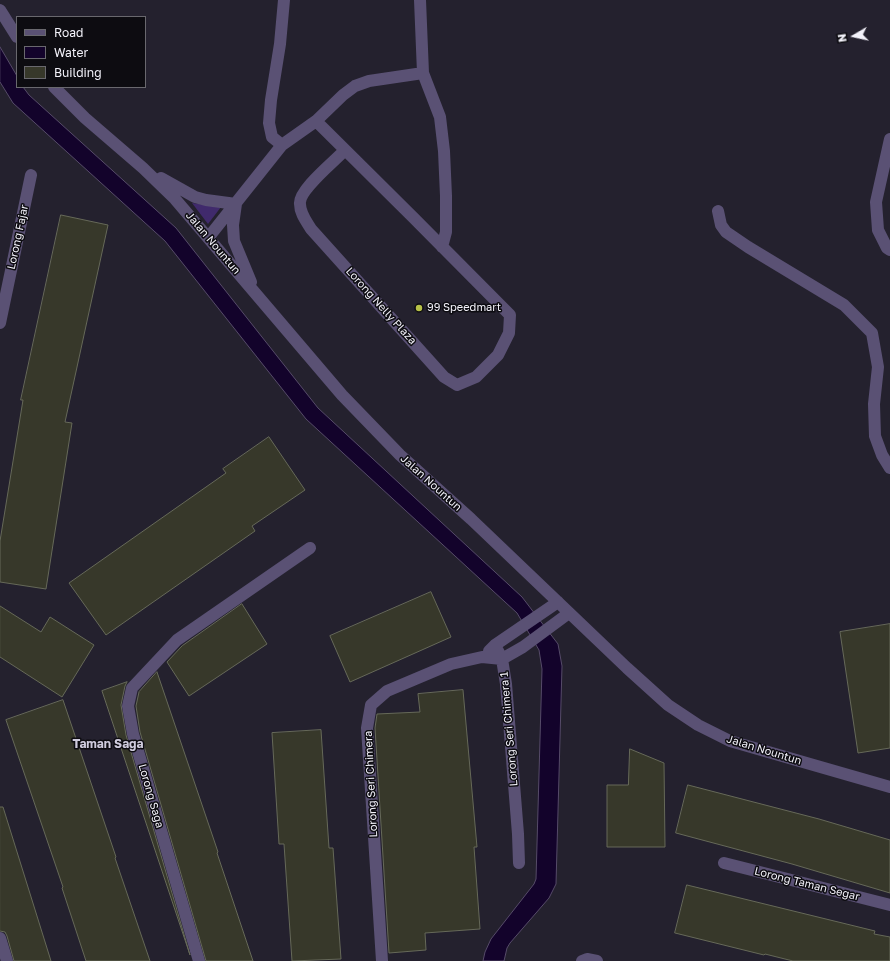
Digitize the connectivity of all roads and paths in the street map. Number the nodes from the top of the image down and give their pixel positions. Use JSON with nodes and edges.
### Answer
{"nodes":[{"id":1,"x":284,"y":0,"type":"edge"},
{"id":2,"x":420,"y":0,"type":"edge"},
{"id":3,"x":0,"y":10,"type":"edge"},
{"id":4,"x":16,"y":34,"type":"edge"},
{"id":5,"x":423,"y":73,"type":"junction"},
{"id":6,"x":55,"y":88,"type":"edge"},
{"id":7,"x":316,"y":122,"type":"junction"},
{"id":8,"x":890,"y":139,"type":"edge"},
{"id":9,"x":282,"y":146,"type":"junction"},
{"id":10,"x":345,"y":150,"type":"junction"},
{"id":11,"x":143,"y":168,"type":"junction"},
{"id":12,"x":31,"y":175,"type":"dead end"},
{"id":13,"x":236,"y":204,"type":"junction"},
{"id":14,"x":718,"y":211,"type":"dead end"},
{"id":15,"x":208,"y":238,"type":"junction"},
{"id":16,"x":442,"y":247,"type":"junction"},
{"id":17,"x":890,"y":250,"type":"edge"},
{"id":18,"x":257,"y":294,"type":"junction"},
{"id":19,"x":0,"y":323,"type":"edge"},
{"id":20,"x":890,"y":468,"type":"edge"},
{"id":21,"x":310,"y":548,"type":"dead end"},
{"id":22,"x":558,"y":602,"type":"junction"},
{"id":23,"x":569,"y":613,"type":"junction"},
{"id":24,"x":495,"y":645,"type":"junction"},
{"id":25,"x":482,"y":657,"type":"junction"},
{"id":26,"x":502,"y":659,"type":"junction"},
{"id":27,"x":875,"y":782,"type":"junction"},
{"id":28,"x":890,"y":782,"type":"edge"},
{"id":29,"x":890,"y":787,"type":"edge"},
{"id":30,"x":519,"y":863,"type":"dead end"},
{"id":31,"x":724,"y":863,"type":"dead end"},
{"id":32,"x":890,"y":905,"type":"edge"},
{"id":33,"x":0,"y":938,"type":"edge"},
{"id":34,"x":7,"y":961,"type":"edge"},
{"id":35,"x":199,"y":961,"type":"edge"},
{"id":36,"x":382,"y":961,"type":"edge"},
{"id":37,"x":582,"y":961,"type":"edge"},
{"id":38,"x":597,"y":961,"type":"edge"}],
"edges":[{"from":1,"to":9,"type":"street"},
{"from":2,"to":5,"type":"street"},
{"from":3,"to":4,"type":"street"},
{"from":5,"to":7,"type":"street"},
{"from":5,"to":16,"type":"street"},
{"from":6,"to":11,"type":"street","name":"Jalan Nountun"},
{"from":7,"to":9,"type":"street"},
{"from":7,"to":10,"type":"street"},
{"from":8,"to":17,"type":"street"},
{"from":9,"to":13,"type":"street"},
{"from":10,"to":16,"type":"street"},
{"from":10,"to":16,"type":"street","name":"Lorong Nelly Plaza"},
{"from":11,"to":13,"type":"street"},
{"from":11,"to":15,"type":"street","name":"Jalan Nountun"},
{"from":12,"to":19,"type":"street","name":"Lorong Fajar"},
{"from":13,"to":15,"type":"street"},
{"from":13,"to":18,"type":"street"},
{"from":14,"to":20,"type":"street"},
{"from":15,"to":18,"type":"street","name":"Jalan Nountun"},
{"from":18,"to":22,"type":"street","name":"Jalan Nountun"},
{"from":21,"to":35,"type":"street","name":"Lorong Saga"},
{"from":22,"to":23,"type":"street","name":"Jalan Nountun"},
{"from":22,"to":24,"type":"street"},
{"from":23,"to":26,"type":"street"},
{"from":23,"to":27,"type":"street","name":"Jalan Nountun"},
{"from":24,"to":25,"type":"street"},
{"from":24,"to":26,"type":"street","name":"Lorong Seri Chimera 1"},
{"from":25,"to":26,"type":"street"},
{"from":25,"to":36,"type":"street","name":"Lorong Seri Chimera"},
{"from":26,"to":30,"type":"street","name":"Lorong Seri Chimera 1"},
{"from":27,"to":28,"type":"street","name":"Jalan Nountun"},
{"from":27,"to":29,"type":"street","name":"Jalan Nountun"},
{"from":31,"to":32,"type":"street","name":"Lorong Taman Segar"},
{"from":33,"to":34,"type":"street"},
{"from":37,"to":38,"type":"street"}]}
